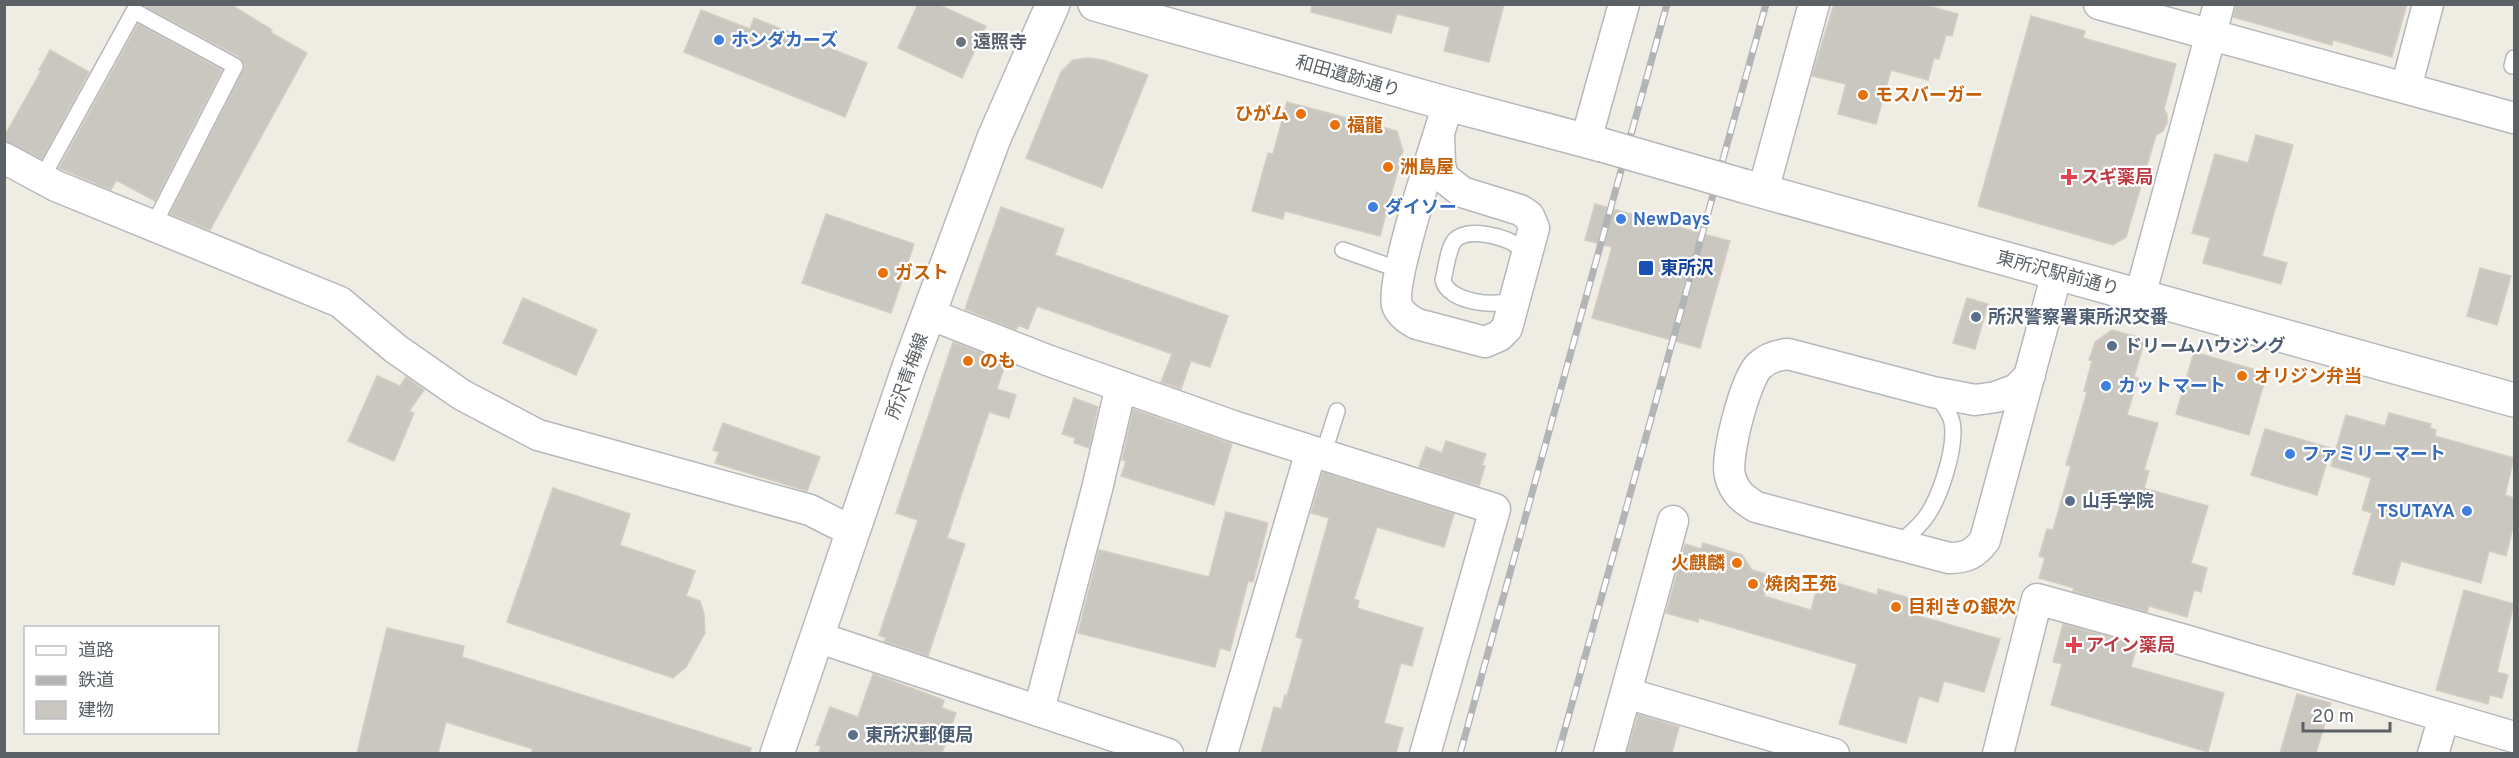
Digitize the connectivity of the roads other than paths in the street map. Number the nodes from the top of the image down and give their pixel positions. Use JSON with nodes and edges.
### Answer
{"nodes":[{"id":1,"x":1053,"y":4,"type":"edge"},
{"id":2,"x":1095,"y":4,"type":"edge"},
{"id":3,"x":1624,"y":4,"type":"edge"},
{"id":4,"x":1814,"y":4,"type":"edge"},
{"id":5,"x":2099,"y":4,"type":"edge"},
{"id":6,"x":2219,"y":4,"type":"edge"},
{"id":7,"x":2428,"y":4,"type":"edge"},
{"id":8,"x":2211,"y":35,"type":"junction"},
{"id":9,"x":2406,"y":88,"type":"junction"},
{"id":10,"x":2514,"y":118,"type":"edge"},
{"id":11,"x":1444,"y":119,"type":"junction"},
{"id":12,"x":1594,"y":143,"type":"junction"},
{"id":13,"x":4,"y":158,"type":"edge"},
{"id":14,"x":42,"y":178,"type":"junction"},
{"id":15,"x":1753,"y":188,"type":"junction"},
{"id":16,"x":153,"y":226,"type":"junction"},
{"id":17,"x":1343,"y":250,"type":"dead end"},
{"id":18,"x":1526,"y":260,"type":"junction"},
{"id":19,"x":1400,"y":270,"type":"junction"},
{"id":20,"x":2057,"y":273,"type":"junction"},
{"id":21,"x":2140,"y":296,"type":"junction"},
{"id":22,"x":1516,"y":299,"type":"junction"},
{"id":23,"x":929,"y":314,"type":"junction"},
{"id":24,"x":2030,"y":375,"type":"junction"},
{"id":25,"x":1121,"y":386,"type":"junction"},
{"id":26,"x":1933,"y":392,"type":"junction"},
{"id":27,"x":2514,"y":400,"type":"edge"},
{"id":28,"x":1337,"y":411,"type":"dead end"},
{"id":29,"x":1317,"y":453,"type":"junction"},
{"id":30,"x":1673,"y":521,"type":"dead end"},
{"id":31,"x":853,"y":532,"type":"junction"},
{"id":32,"x":1897,"y":545,"type":"junction"},
{"id":33,"x":818,"y":637,"type":"junction"},
{"id":34,"x":1626,"y":693,"type":"junction"},
{"id":35,"x":1039,"y":710,"type":"junction"},
{"id":36,"x":2444,"y":717,"type":"junction"},
{"id":37,"x":2514,"y":737,"type":"edge"},
{"id":38,"x":1776,"y":746,"type":"edge"},
{"id":39,"x":777,"y":753,"type":"edge"},
{"id":40,"x":1168,"y":753,"type":"edge"},
{"id":41,"x":1222,"y":753,"type":"edge"},
{"id":42,"x":1425,"y":753,"type":"edge"},
{"id":43,"x":1609,"y":753,"type":"edge"},
{"id":44,"x":1834,"y":753,"type":"edge"},
{"id":45,"x":1998,"y":753,"type":"edge"},
{"id":46,"x":2433,"y":753,"type":"edge"}],
"edges":[{"from":1,"to":23,"type":"street","name":"所沢青梅線"},
{"from":2,"to":11,"type":"street","name":"和田遺跡通り"},
{"from":3,"to":12,"type":"street"},
{"from":4,"to":15,"type":"street"},
{"from":5,"to":8,"type":"street"},
{"from":6,"to":8,"type":"street"},
{"from":7,"to":9,"type":"street"},
{"from":8,"to":9,"type":"street"},
{"from":8,"to":21,"type":"street"},
{"from":9,"to":10,"type":"street"},
{"from":11,"to":12,"type":"street","name":"和田遺跡通り"},
{"from":11,"to":18,"type":"street"},
{"from":11,"to":19,"type":"street"},
{"from":12,"to":15,"type":"street","name":"東所沢駅前通り","bridge":true},
{"from":13,"to":14,"type":"street"},
{"from":14,"to":16,"type":"street"},
{"from":14,"to":16,"type":"lane"},
{"from":15,"to":20,"type":"street","name":"東所沢駅前通り"},
{"from":16,"to":31,"type":"street"},
{"from":17,"to":19,"type":"lane"},
{"from":18,"to":22,"type":"street"},
{"from":18,"to":22,"type":"lane"},
{"from":19,"to":22,"type":"street"},
{"from":20,"to":21,"type":"street","name":"東所沢駅前通り"},
{"from":20,"to":24,"type":"street"},
{"from":21,"to":27,"type":"street","name":"東所沢駅前通り"},
{"from":23,"to":25,"type":"street"},
{"from":23,"to":31,"type":"street","name":"所沢青梅線"},
{"from":24,"to":26,"type":"street"},
{"from":24,"to":32,"type":"street"},
{"from":25,"to":29,"type":"street"},
{"from":25,"to":35,"type":"street"},
{"from":26,"to":32,"type":"lane"},
{"from":26,"to":32,"type":"street"},
{"from":28,"to":29,"type":"lane"},
{"from":29,"to":41,"type":"street"},
{"from":29,"to":42,"type":"street"},
{"from":30,"to":34,"type":"street"},
{"from":31,"to":33,"type":"street","name":"所沢青梅線"},
{"from":33,"to":35,"type":"street"},
{"from":33,"to":39,"type":"street","name":"所沢青梅線"},
{"from":34,"to":38,"type":"street"},
{"from":34,"to":43,"type":"street"},
{"from":35,"to":40,"type":"street"},
{"from":36,"to":37,"type":"street"},
{"from":36,"to":45,"type":"street"},
{"from":36,"to":46,"type":"street"},
{"from":38,"to":44,"type":"street"}]}
